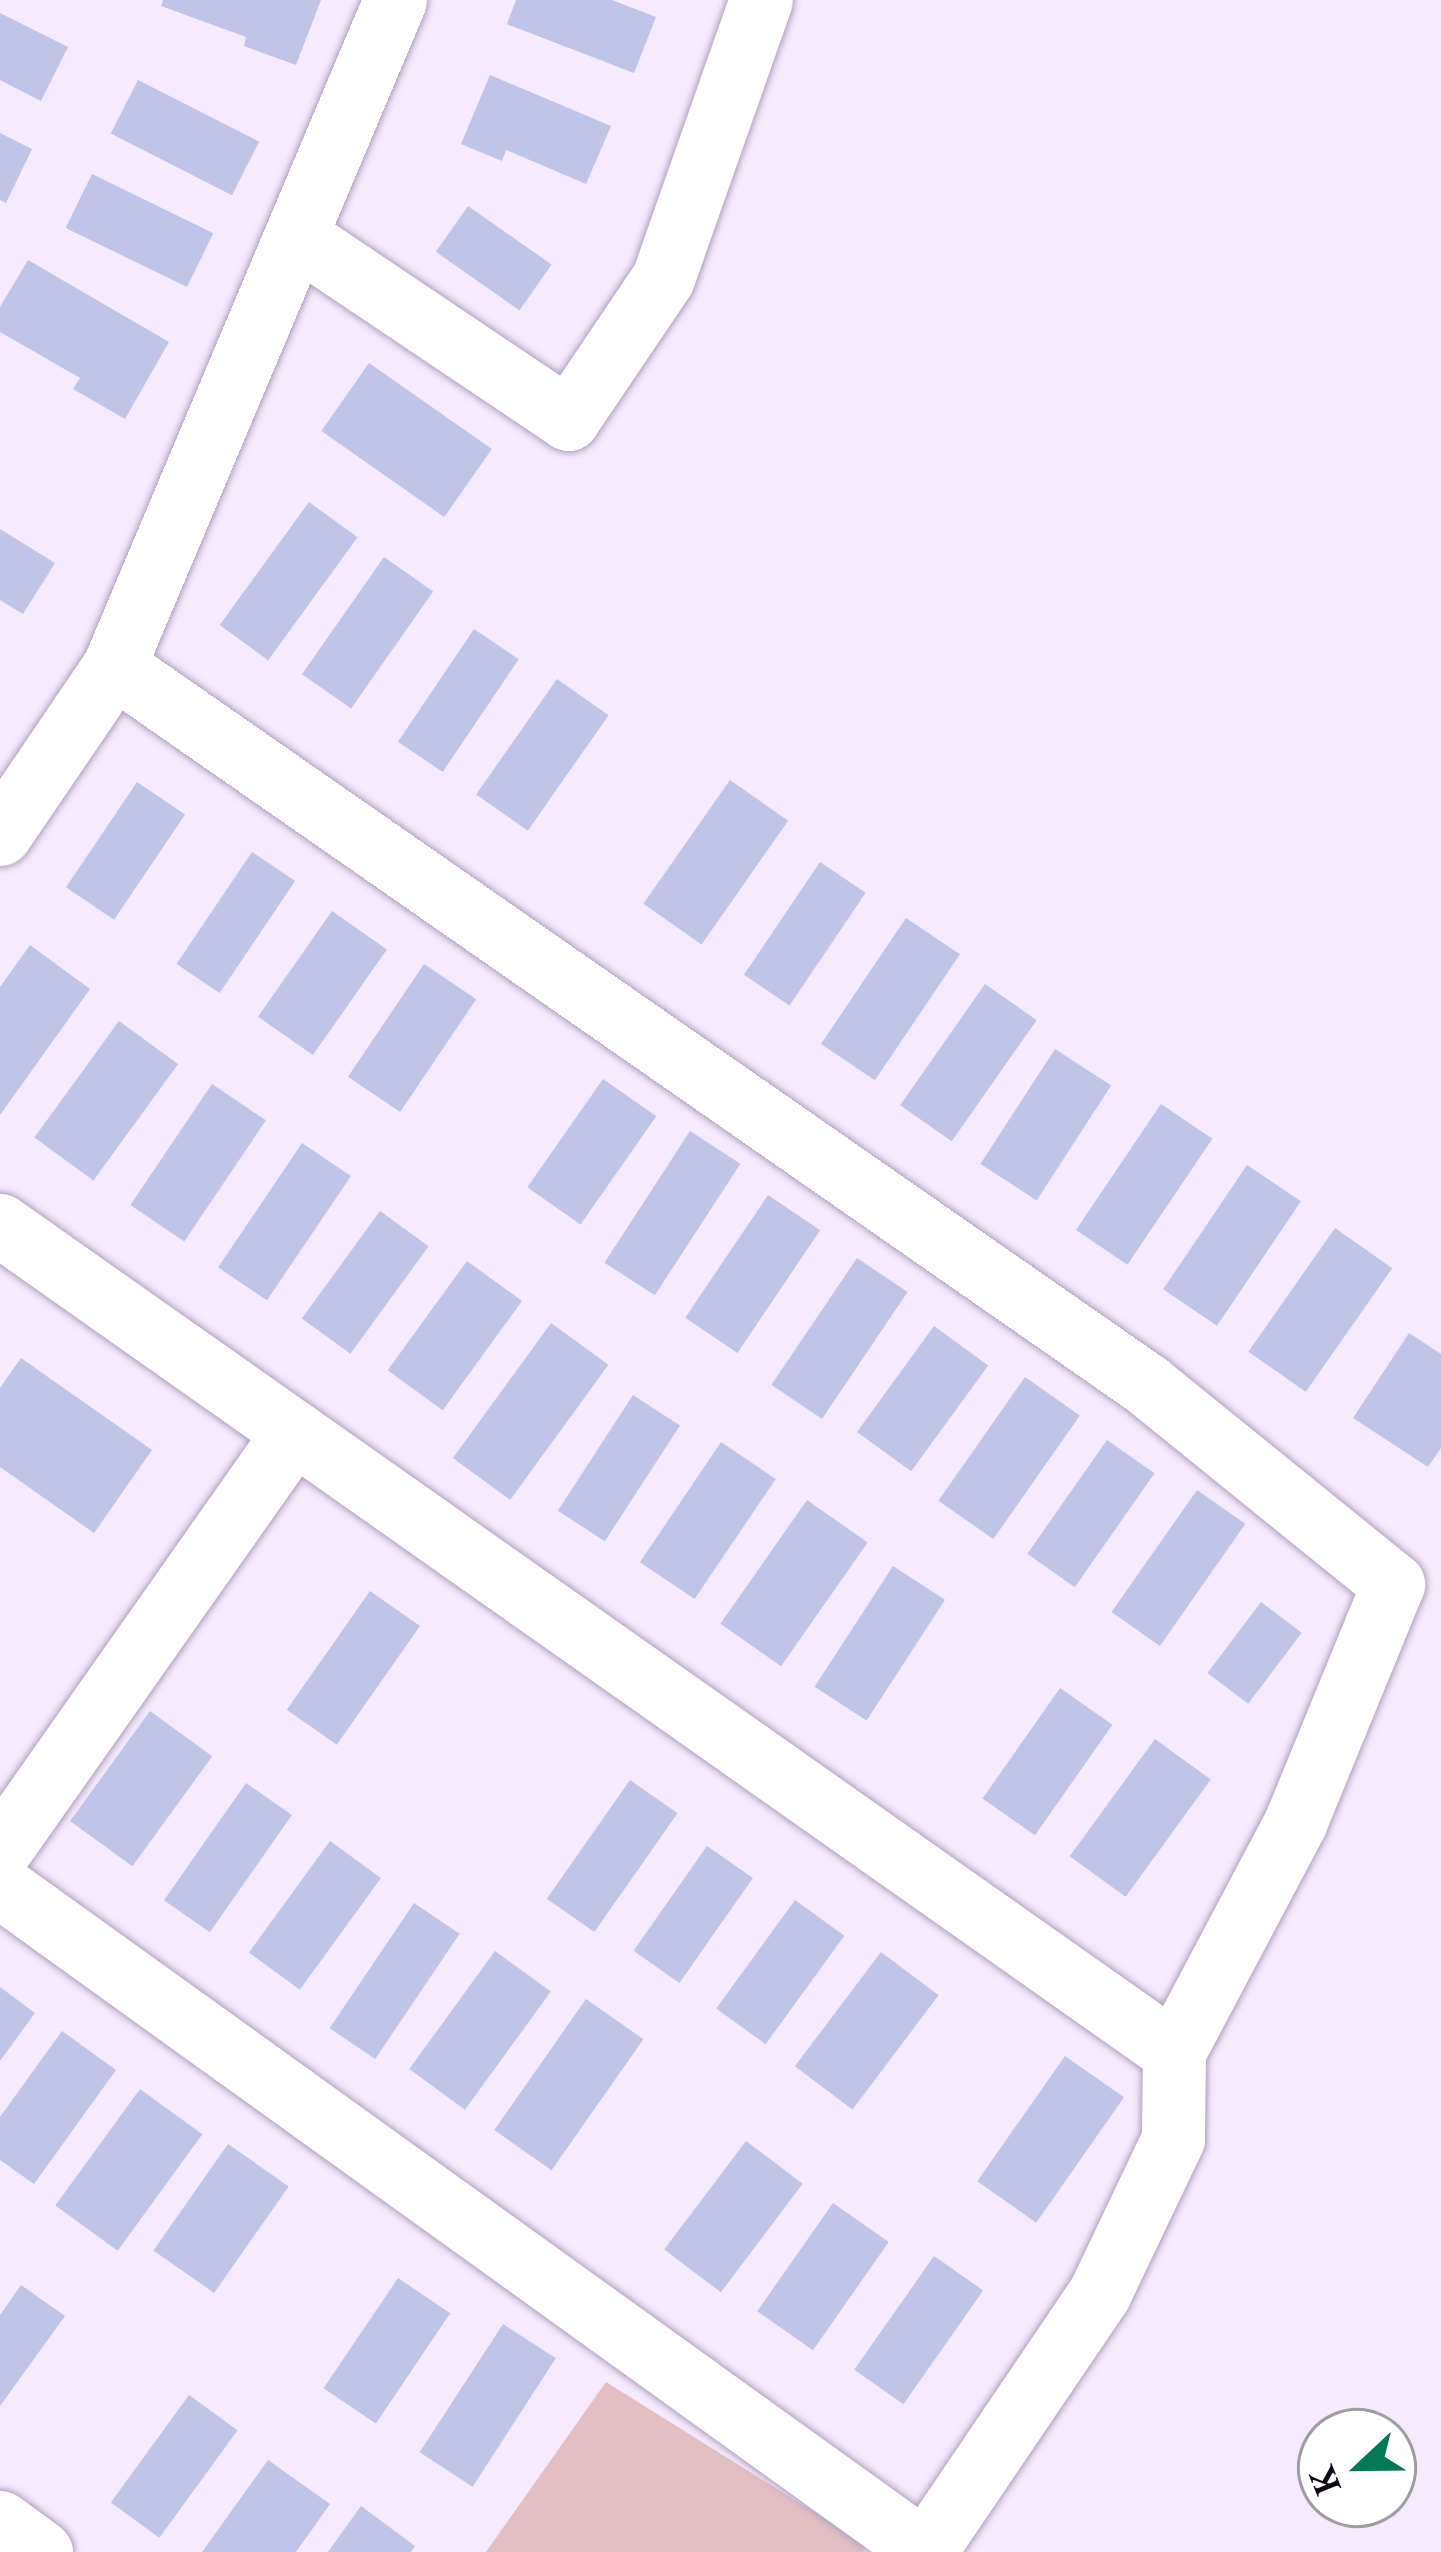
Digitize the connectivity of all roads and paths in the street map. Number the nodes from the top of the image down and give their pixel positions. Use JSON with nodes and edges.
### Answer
{"nodes":[{"id":1,"x":395,"y":0,"type":"edge"},
{"id":2,"x":761,"y":0,"type":"edge"},
{"id":3,"x":296,"y":236,"type":"junction"},
{"id":4,"x":114,"y":665,"type":"junction"},
{"id":5,"x":0,"y":834,"type":"edge"},
{"id":6,"x":0,"y":1225,"type":"edge"},
{"id":7,"x":294,"y":1432,"type":"junction"},
{"id":8,"x":0,"y":1850,"type":"edge"},
{"id":9,"x":0,"y":1886,"type":"edge"},
{"id":10,"x":1174,"y":2052,"type":"junction"},
{"id":11,"x":0,"y":2522,"type":"edge"},
{"id":12,"x":41,"y":2552,"type":"edge"},
{"id":13,"x":925,"y":2552,"type":"edge"}],
"edges":[{"from":1,"to":3,"type":"street"},
{"from":2,"to":3,"type":"street"},
{"from":3,"to":4,"type":"street"},
{"from":4,"to":5,"type":"street"},
{"from":4,"to":10,"type":"street"},
{"from":6,"to":7,"type":"street"},
{"from":7,"to":8,"type":"street"},
{"from":7,"to":10,"type":"street"},
{"from":9,"to":13,"type":"street"},
{"from":10,"to":13,"type":"street"},
{"from":11,"to":12,"type":"street"}]}
